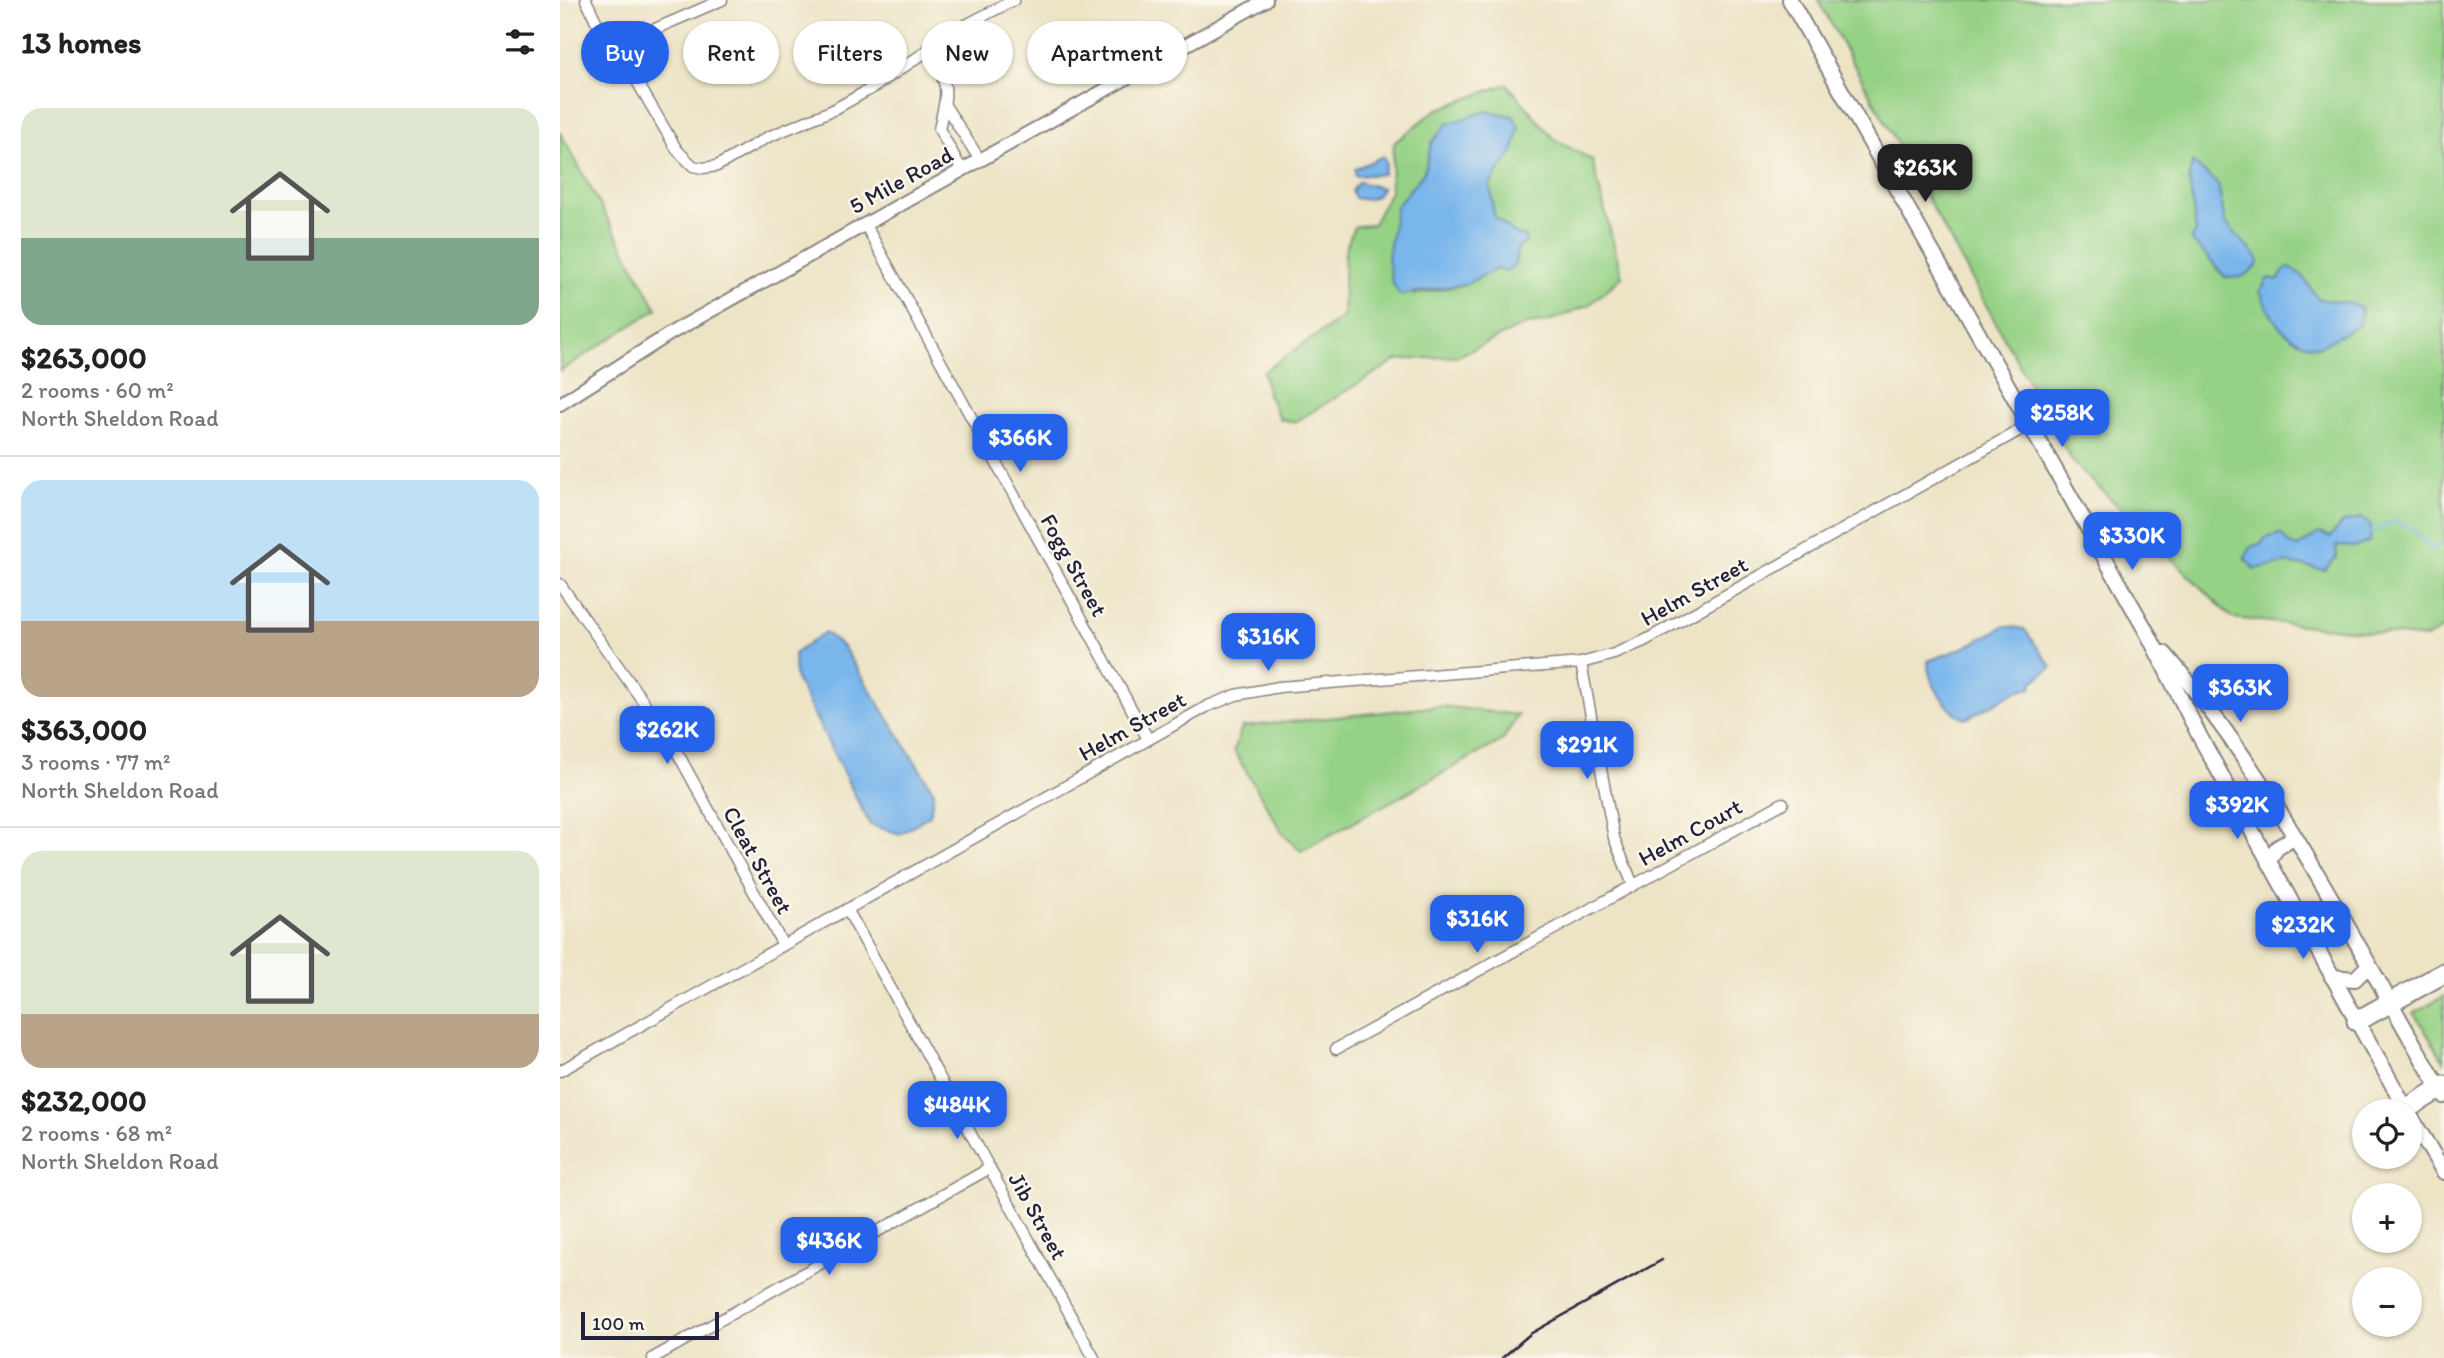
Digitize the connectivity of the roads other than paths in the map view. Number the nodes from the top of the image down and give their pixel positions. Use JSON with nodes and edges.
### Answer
{"nodes":[{"id":1,"x":586,"y":0,"type":"edge"},
{"id":2,"x":722,"y":0,"type":"edge"},
{"id":3,"x":1014,"y":0,"type":"edge"},
{"id":4,"x":1266,"y":0,"type":"edge"},
{"id":5,"x":1790,"y":0,"type":"edge"},
{"id":6,"x":597,"y":21,"type":"edge"},
{"id":7,"x":974,"y":21,"type":"edge"},
{"id":8,"x":669,"y":23,"type":"edge"},
{"id":9,"x":921,"y":54,"type":"edge"},
{"id":10,"x":638,"y":84,"type":"edge"},
{"id":11,"x":945,"y":84,"type":"edge"},
{"id":12,"x":946,"y":107,"type":"junction"},
{"id":13,"x":980,"y":160,"type":"junction"},
{"id":14,"x":962,"y":170,"type":"junction"},
{"id":15,"x":866,"y":224,"type":"junction"},
{"id":16,"x":560,"y":404,"type":"edge"},
{"id":17,"x":2029,"y":425,"type":"junction"},
{"id":18,"x":560,"y":583,"type":"edge"},
{"id":19,"x":2149,"y":636,"type":"junction"},
{"id":20,"x":1581,"y":663,"type":"junction"},
{"id":21,"x":1148,"y":739,"type":"junction"},
{"id":22,"x":1783,"y":803,"type":"dead end"},
{"id":23,"x":2295,"y":837,"type":"junction"},
{"id":24,"x":2268,"y":861,"type":"junction"},
{"id":25,"x":1633,"y":885,"type":"junction"},
{"id":26,"x":847,"y":909,"type":"junction"},
{"id":27,"x":783,"y":945,"type":"junction"},
{"id":28,"x":2369,"y":965,"type":"junction"},
{"id":29,"x":2444,"y":974,"type":"edge"},
{"id":30,"x":2332,"y":977,"type":"junction"},
{"id":31,"x":2390,"y":1003,"type":"junction"},
{"id":32,"x":2357,"y":1021,"type":"junction"},
{"id":33,"x":1336,"y":1049,"type":"dead end"},
{"id":34,"x":560,"y":1070,"type":"edge"},
{"id":35,"x":2443,"y":1091,"type":"edge"},
{"id":36,"x":2401,"y":1099,"type":"edge"},
{"id":37,"x":2422,"y":1104,"type":"edge"},
{"id":38,"x":2422,"y":1135,"type":"edge"},
{"id":39,"x":990,"y":1168,"type":"junction"},
{"id":40,"x":2444,"y":1172,"type":"edge"},
{"id":41,"x":653,"y":1358,"type":"edge"},
{"id":42,"x":1094,"y":1358,"type":"edge"}],
"edges":[{"from":1,"to":6,"type":"street"},
{"from":2,"to":8,"type":"street"},
{"from":3,"to":7,"type":"street"},
{"from":4,"to":13,"type":"street","name":"5 Mile Road"},
{"from":5,"to":17,"type":"main road"},
{"from":9,"to":10,"type":"street"},
{"from":11,"to":12,"type":"street"},
{"from":12,"to":13,"type":"street"},
{"from":12,"to":14,"type":"street"},
{"from":13,"to":14,"type":"street","name":"5 Mile Road"},
{"from":14,"to":15,"type":"street","name":"5 Mile Road"},
{"from":15,"to":16,"type":"street","name":"5 Mile Road"},
{"from":15,"to":21,"type":"street","name":"Fogg Street"},
{"from":17,"to":19,"type":"main road"},
{"from":17,"to":20,"type":"street","name":"Helm Street"},
{"from":18,"to":27,"type":"street","name":"Cleat Street"},
{"from":19,"to":23,"type":"main road"},
{"from":19,"to":24,"type":"main road"},
{"from":20,"to":21,"type":"street","name":"Helm Street"},
{"from":20,"to":25,"type":"street","name":"Helm Court"},
{"from":21,"to":26,"type":"street","name":"Helm Street"},
{"from":22,"to":25,"type":"street","name":"Helm Court"},
{"from":23,"to":24,"type":"main road"},
{"from":23,"to":28,"type":"main road"},
{"from":24,"to":30,"type":"main road"},
{"from":25,"to":33,"type":"street"},
{"from":26,"to":27,"type":"street","name":"Helm Street"},
{"from":26,"to":39,"type":"street","name":"Jib Street"},
{"from":27,"to":34,"type":"street","name":"Helm Street"},
{"from":28,"to":30,"type":"main road"},
{"from":28,"to":31,"type":"main road"},
{"from":29,"to":31,"type":"highway"},
{"from":30,"to":32,"type":"main road"},
{"from":31,"to":32,"type":"highway"},
{"from":31,"to":35,"type":"main road"},
{"from":32,"to":36,"type":"main road"},
{"from":35,"to":37,"type":"highway"},
{"from":38,"to":40,"type":"main road"},
{"from":39,"to":41,"type":"street"},
{"from":39,"to":42,"type":"street","name":"Jib Street"}]}
